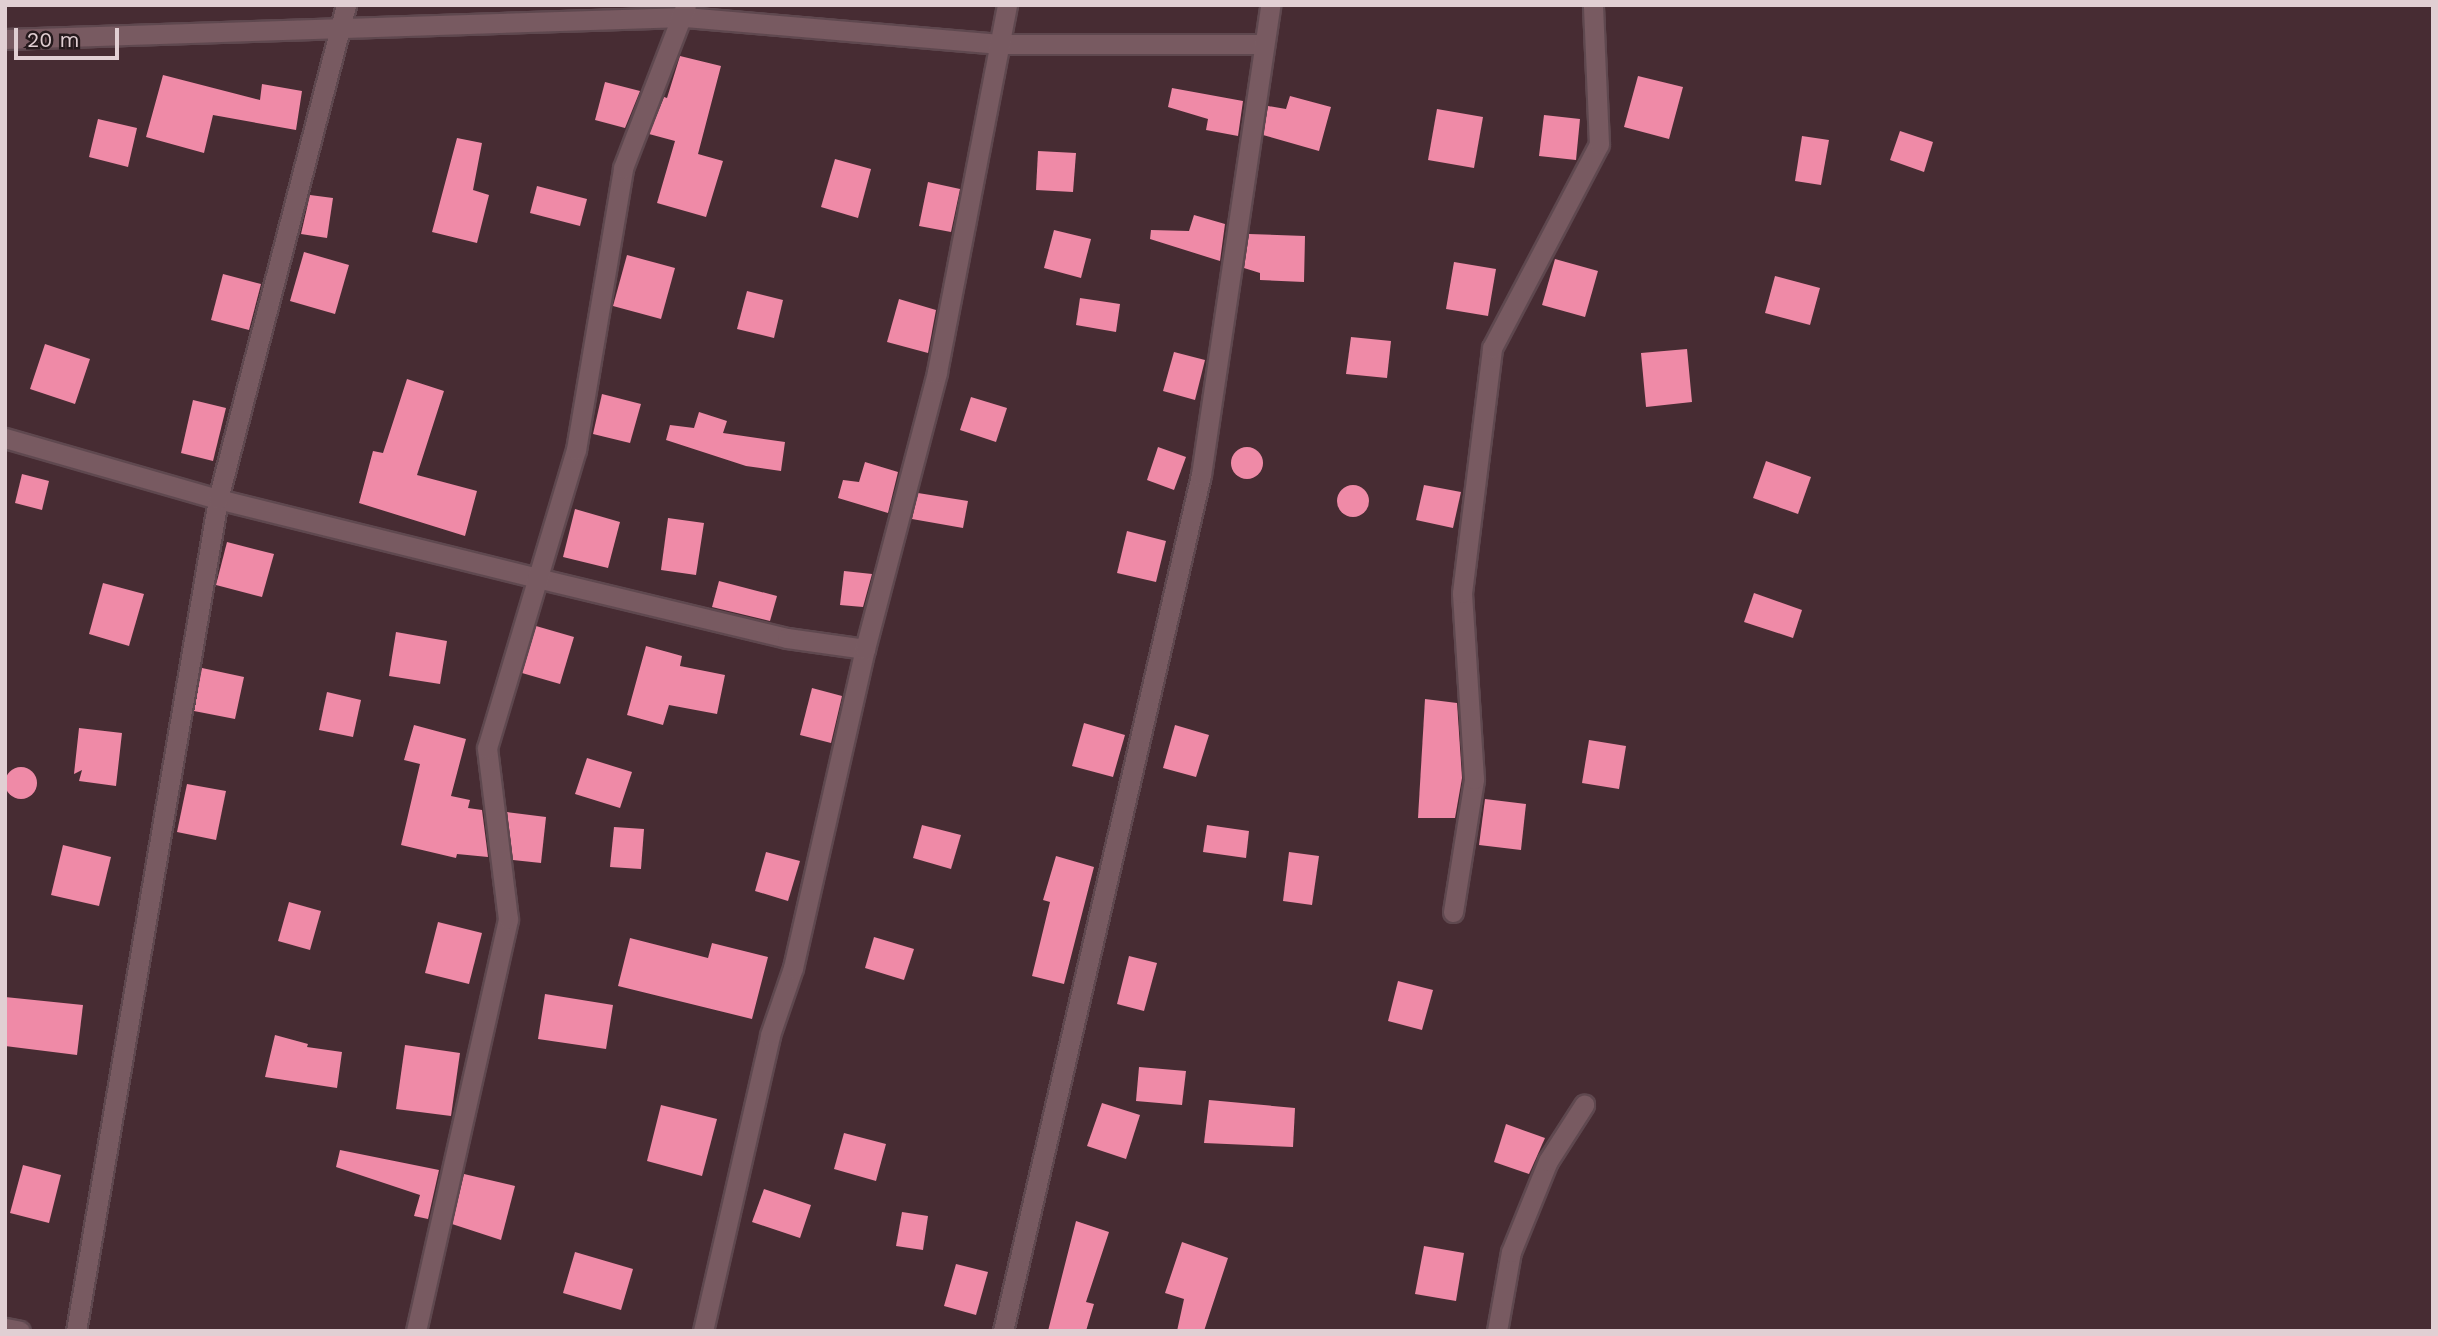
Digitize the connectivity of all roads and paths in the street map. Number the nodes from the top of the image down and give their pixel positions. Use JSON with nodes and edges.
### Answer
{"nodes":[{"id":1,"x":346,"y":5,"type":"edge"},
{"id":2,"x":1007,"y":5,"type":"edge"},
{"id":3,"x":1270,"y":5,"type":"edge"},
{"id":4,"x":1593,"y":5,"type":"edge"},
{"id":5,"x":685,"y":11,"type":"edge"},
{"id":6,"x":336,"y":32,"type":"junction"},
{"id":7,"x":5,"y":39,"type":"edge"},
{"id":8,"x":1000,"y":44,"type":"junction"},
{"id":9,"x":1262,"y":44,"type":"junction"},
{"id":10,"x":5,"y":438,"type":"edge"},
{"id":11,"x":218,"y":499,"type":"junction"},
{"id":12,"x":537,"y":578,"type":"junction"},
{"id":13,"x":865,"y":649,"type":"junction"},
{"id":14,"x":1453,"y":912,"type":"dead end"},
{"id":15,"x":1584,"y":1105,"type":"dead end"},
{"id":16,"x":5,"y":1328,"type":"edge"},
{"id":17,"x":20,"y":1331,"type":"edge"},
{"id":18,"x":76,"y":1331,"type":"edge"},
{"id":19,"x":416,"y":1331,"type":"edge"},
{"id":20,"x":704,"y":1331,"type":"edge"},
{"id":21,"x":1003,"y":1331,"type":"edge"},
{"id":22,"x":1497,"y":1331,"type":"edge"}],
"edges":[{"from":1,"to":6,"type":"street"},
{"from":2,"to":8,"type":"street"},
{"from":3,"to":9,"type":"street"},
{"from":4,"to":14,"type":"street"},
{"from":5,"to":6,"type":"street"},
{"from":5,"to":8,"type":"street"},
{"from":5,"to":12,"type":"street"},
{"from":6,"to":7,"type":"street"},
{"from":6,"to":11,"type":"street"},
{"from":8,"to":9,"type":"street"},
{"from":8,"to":13,"type":"street"},
{"from":9,"to":21,"type":"street"},
{"from":10,"to":11,"type":"street"},
{"from":11,"to":12,"type":"street"},
{"from":11,"to":18,"type":"street"},
{"from":12,"to":13,"type":"street"},
{"from":12,"to":19,"type":"street"},
{"from":13,"to":20,"type":"street"},
{"from":15,"to":22,"type":"street"},
{"from":16,"to":17,"type":"street"}]}
